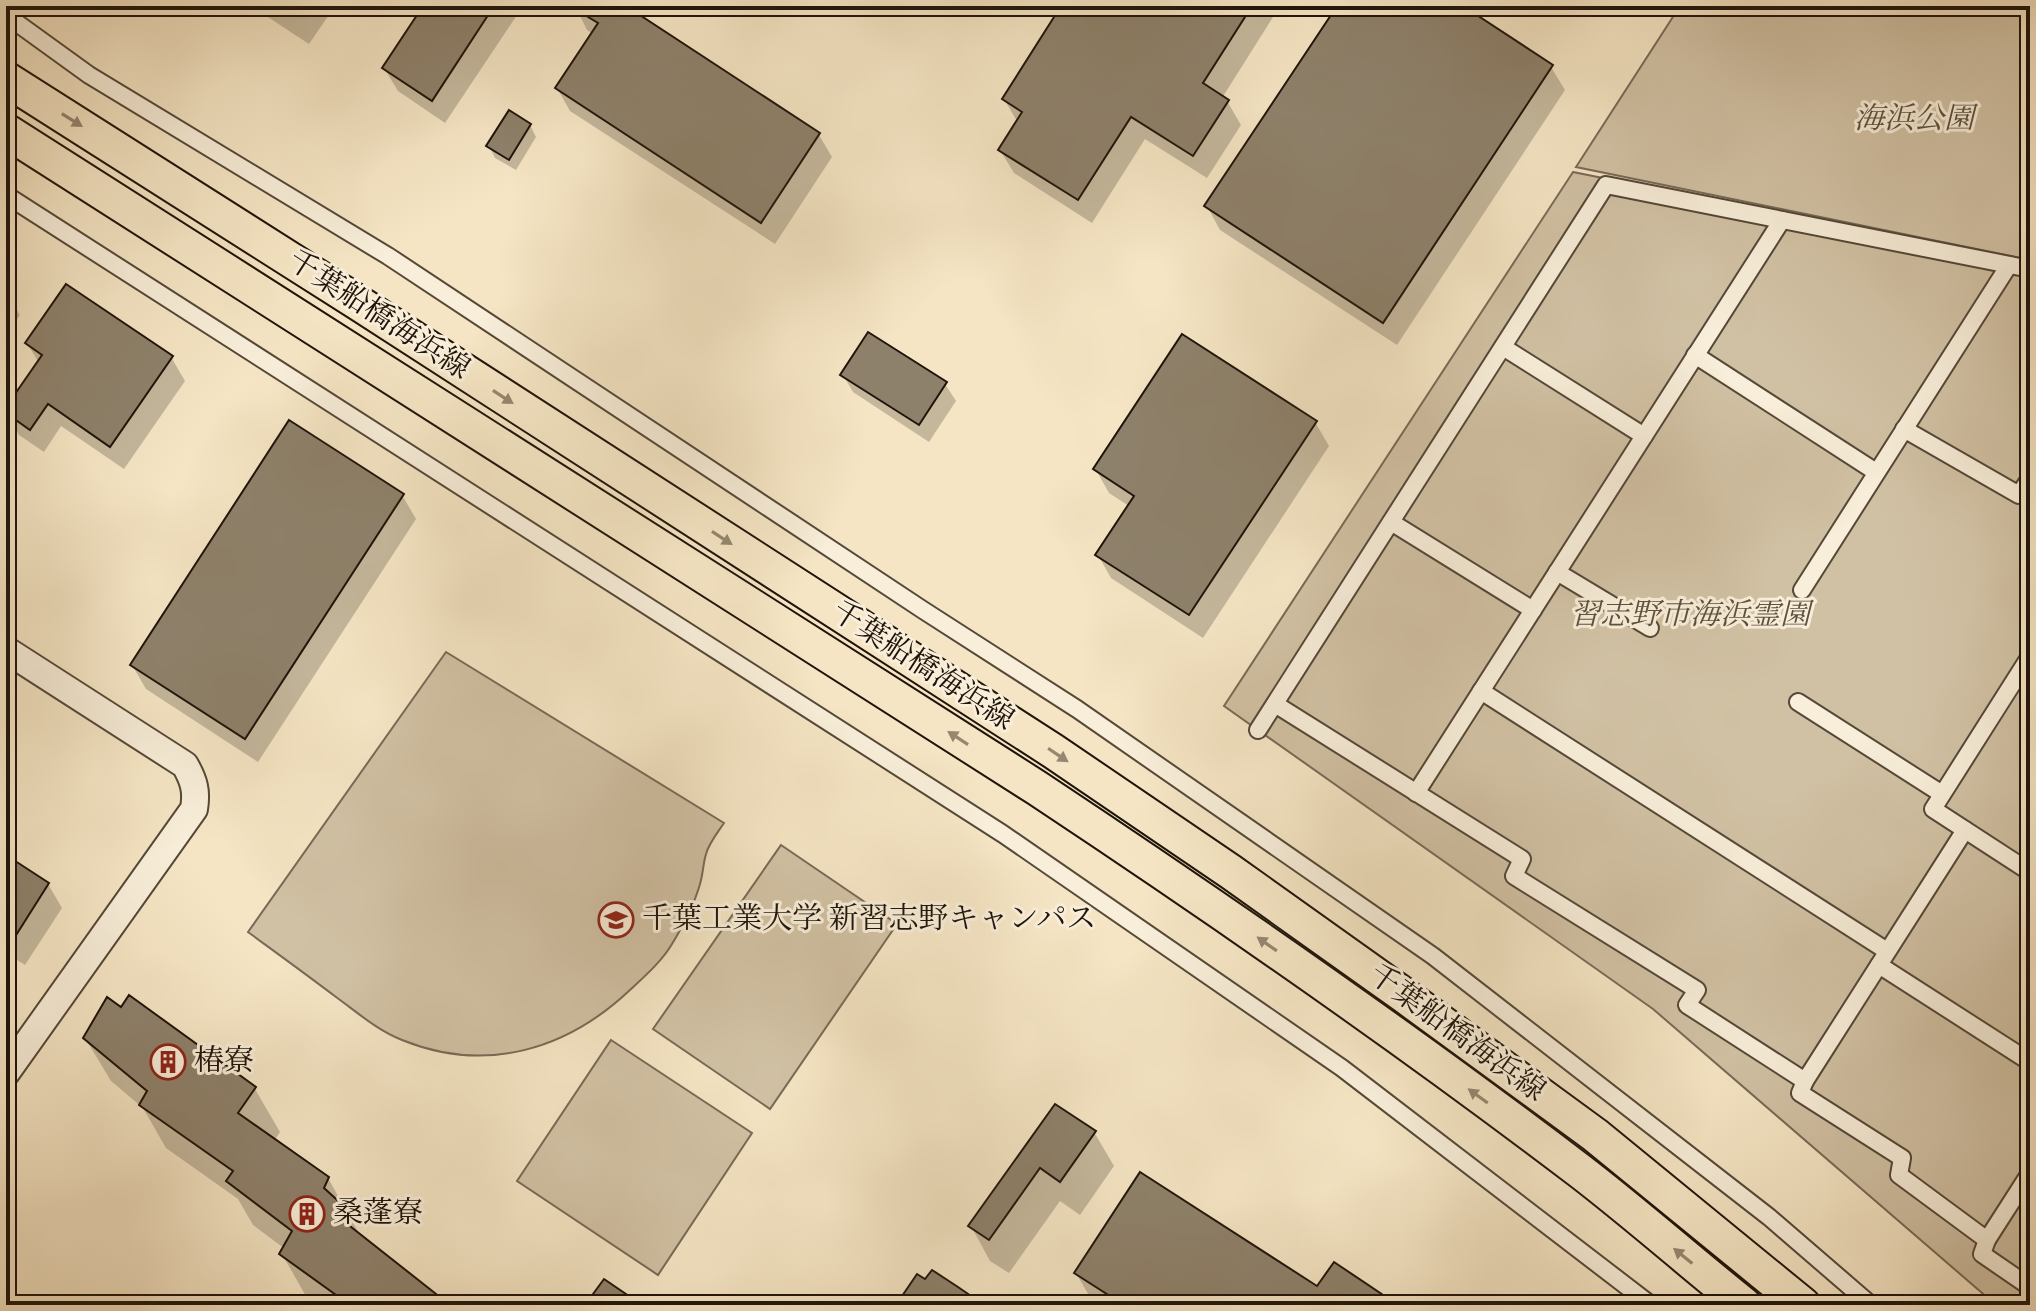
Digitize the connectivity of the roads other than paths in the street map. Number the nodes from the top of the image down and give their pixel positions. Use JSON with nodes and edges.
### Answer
{"nodes":[{"id":1,"x":6,"y":15,"type":"edge"},
{"id":2,"x":6,"y":79,"type":"edge"},
{"id":3,"x":6,"y":131,"type":"edge"},
{"id":4,"x":6,"y":195,"type":"edge"},
{"id":5,"x":1782,"y":220,"type":"junction"},
{"id":6,"x":2009,"y":265,"type":"junction"},
{"id":7,"x":2030,"y":269,"type":"edge"},
{"id":8,"x":1503,"y":347,"type":"junction"},
{"id":9,"x":1695,"y":355,"type":"junction"},
{"id":10,"x":1904,"y":429,"type":"junction"},
{"id":11,"x":1644,"y":436,"type":"junction"},
{"id":12,"x":1876,"y":472,"type":"junction"},
{"id":13,"x":2030,"y":478,"type":"edge"},
{"id":14,"x":1391,"y":522,"type":"junction"},
{"id":15,"x":1557,"y":572,"type":"junction"},
{"id":16,"x":1802,"y":590,"type":"dead end"},
{"id":17,"x":1533,"y":610,"type":"junction"},
{"id":18,"x":1650,"y":628,"type":"dead end"},
{"id":19,"x":6,"y":650,"type":"edge"},
{"id":20,"x":2030,"y":656,"type":"edge"},
{"id":21,"x":2025,"y":676,"type":"edge"},
{"id":22,"x":1481,"y":691,"type":"junction"},
{"id":23,"x":1798,"y":702,"type":"dead end"},
{"id":24,"x":1275,"y":704,"type":"junction"},
{"id":25,"x":1258,"y":730,"type":"dead end"},
{"id":26,"x":1416,"y":793,"type":"junction"},
{"id":27,"x":1942,"y":794,"type":"junction"},
{"id":28,"x":1965,"y":830,"type":"junction"},
{"id":29,"x":2030,"y":872,"type":"edge"},
{"id":30,"x":1883,"y":958,"type":"junction"},
{"id":31,"x":2030,"y":1062,"type":"edge"},
{"id":32,"x":6,"y":1073,"type":"edge"},
{"id":33,"x":1805,"y":1081,"type":"junction"},
{"id":34,"x":2030,"y":1173,"type":"edge"},
{"id":35,"x":1987,"y":1240,"type":"junction"},
{"id":36,"x":2030,"y":1287,"type":"edge"},
{"id":37,"x":1651,"y":1305,"type":"edge"},
{"id":38,"x":1744,"y":1305,"type":"edge"},
{"id":39,"x":1803,"y":1305,"type":"edge"},
{"id":40,"x":1871,"y":1305,"type":"edge"}],
"edges":[{"from":1,"to":40,"type":"street"},
{"from":2,"to":39,"type":"main road","name":"千葉船橋海浜線","one_way":true},
{"from":38,"to":3,"type":"main road","name":"千葉船橋海浜線","one_way":true},
{"from":4,"to":37,"type":"street"},
{"from":5,"to":6,"type":"street"},
{"from":5,"to":8,"type":"street"},
{"from":5,"to":9,"type":"street"},
{"from":6,"to":7,"type":"street"},
{"from":6,"to":10,"type":"street"},
{"from":8,"to":11,"type":"street"},
{"from":8,"to":14,"type":"street"},
{"from":9,"to":11,"type":"street"},
{"from":9,"to":12,"type":"street"},
{"from":10,"to":12,"type":"street"},
{"from":10,"to":13,"type":"street"},
{"from":11,"to":15,"type":"street"},
{"from":12,"to":16,"type":"street"},
{"from":14,"to":17,"type":"street"},
{"from":14,"to":24,"type":"street"},
{"from":15,"to":17,"type":"street"},
{"from":15,"to":18,"type":"street"},
{"from":17,"to":22,"type":"street"},
{"from":19,"to":32,"type":"street"},
{"from":20,"to":21,"type":"street"},
{"from":21,"to":27,"type":"street"},
{"from":22,"to":26,"type":"street"},
{"from":22,"to":30,"type":"street"},
{"from":23,"to":27,"type":"street"},
{"from":24,"to":25,"type":"street"},
{"from":24,"to":26,"type":"street"},
{"from":26,"to":33,"type":"street"},
{"from":27,"to":28,"type":"street"},
{"from":28,"to":29,"type":"street"},
{"from":28,"to":30,"type":"street"},
{"from":30,"to":31,"type":"street"},
{"from":30,"to":33,"type":"street"},
{"from":33,"to":35,"type":"street"},
{"from":34,"to":35,"type":"street"},
{"from":35,"to":36,"type":"street"}]}
